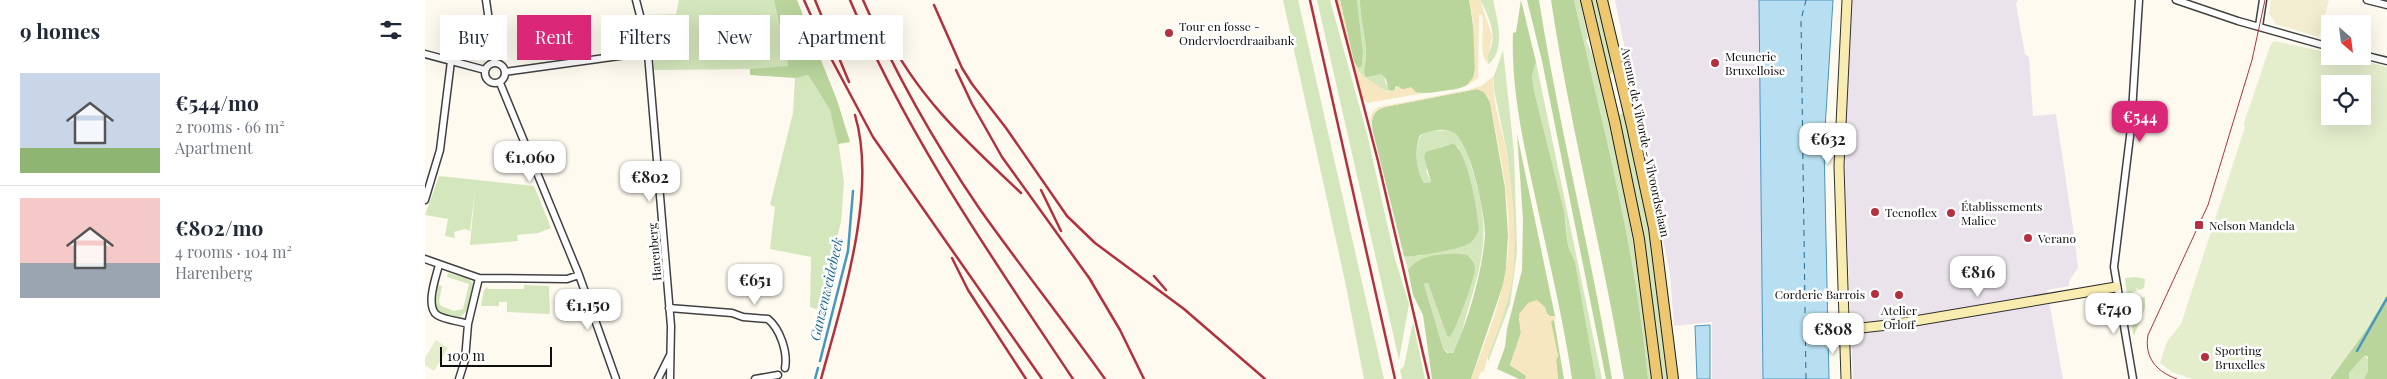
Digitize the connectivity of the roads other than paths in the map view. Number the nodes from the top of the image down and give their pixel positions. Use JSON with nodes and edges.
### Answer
{"nodes":[{"id":1,"x":486,"y":0,"type":"edge"},
{"id":2,"x":637,"y":0,"type":"edge"},
{"id":3,"x":1586,"y":0,"type":"edge"},
{"id":4,"x":1602,"y":0,"type":"edge"},
{"id":5,"x":1847,"y":0,"type":"edge"},
{"id":6,"x":2139,"y":0,"type":"edge"},
{"id":7,"x":2176,"y":0,"type":"edge"},
{"id":8,"x":2263,"y":0,"type":"edge"},
{"id":9,"x":2367,"y":0,"type":"edge"},
{"id":10,"x":2387,"y":6,"type":"edge"},
{"id":11,"x":640,"y":15,"type":"edge"},
{"id":12,"x":2259,"y":26,"type":"junction"},
{"id":13,"x":2321,"y":44,"type":"edge"},
{"id":14,"x":425,"y":54,"type":"edge"},
{"id":15,"x":2371,"y":57,"type":"edge"},
{"id":16,"x":601,"y":59,"type":"edge"},
{"id":17,"x":649,"y":60,"type":"edge"},
{"id":18,"x":451,"y":61,"type":"junction"},
{"id":19,"x":2387,"y":61,"type":"edge"},
{"id":20,"x":495,"y":63,"type":"junction"},
{"id":21,"x":485,"y":70,"type":"junction"},
{"id":22,"x":505,"y":72,"type":"junction"},
{"id":23,"x":500,"y":83,"type":"junction"},
{"id":24,"x":425,"y":200,"type":"edge"},
{"id":25,"x":425,"y":259,"type":"edge"},
{"id":26,"x":439,"y":265,"type":"junction"},
{"id":27,"x":579,"y":275,"type":"junction"},
{"id":28,"x":479,"y":278,"type":"junction"},
{"id":29,"x":2116,"y":287,"type":"junction"},
{"id":30,"x":669,"y":308,"type":"junction"},
{"id":31,"x":468,"y":324,"type":"junction"},
{"id":32,"x":1843,"y":330,"type":"junction"},
{"id":33,"x":670,"y":354,"type":"junction"},
{"id":34,"x":785,"y":368,"type":"dead end"},
{"id":35,"x":778,"y":375,"type":"dead end"},
{"id":36,"x":459,"y":379,"type":"edge"},
{"id":37,"x":616,"y":379,"type":"edge"},
{"id":38,"x":659,"y":379,"type":"edge"},
{"id":39,"x":670,"y":379,"type":"edge"},
{"id":40,"x":755,"y":379,"type":"edge"},
{"id":41,"x":1657,"y":379,"type":"edge"},
{"id":42,"x":1673,"y":379,"type":"edge"},
{"id":43,"x":1846,"y":379,"type":"edge"},
{"id":44,"x":2133,"y":379,"type":"edge"}],
"edges":[{"from":1,"to":20,"type":"street"},
{"from":2,"to":11,"type":"street","name":"Harenberg"},
{"from":3,"to":41,"type":"main road"},
{"from":4,"to":42,"type":"main road","name":"Avenue de Vilvorde - Vilvoordselaan"},
{"from":5,"to":32,"type":"main road"},
{"from":6,"to":29,"type":"street"},
{"from":7,"to":12,"type":"street"},
{"from":8,"to":12,"type":"street"},
{"from":9,"to":10,"type":"street"},
{"from":12,"to":13,"type":"street"},
{"from":14,"to":18,"type":"street"},
{"from":15,"to":19,"type":"street"},
{"from":16,"to":22,"type":"street"},
{"from":17,"to":30,"type":"street","name":"Harenberg"},
{"from":18,"to":21,"type":"street"},
{"from":18,"to":24,"type":"street"},
{"from":20,"to":21,"type":"street"},
{"from":20,"to":22,"type":"street"},
{"from":21,"to":23,"type":"street"},
{"from":22,"to":23,"type":"street"},
{"from":23,"to":27,"type":"street"},
{"from":25,"to":26,"type":"street"},
{"from":26,"to":28,"type":"street"},
{"from":26,"to":31,"type":"street"},
{"from":27,"to":28,"type":"street"},
{"from":27,"to":37,"type":"street"},
{"from":28,"to":31,"type":"street"},
{"from":29,"to":32,"type":"main road"},
{"from":29,"to":44,"type":"street"},
{"from":30,"to":33,"type":"street","name":"Harenberg"},
{"from":30,"to":34,"type":"street"},
{"from":31,"to":36,"type":"street"},
{"from":32,"to":43,"type":"main road"},
{"from":33,"to":38,"type":"street","name":"Harenberg"},
{"from":33,"to":39,"type":"street","name":"Harenberg"},
{"from":35,"to":40,"type":"street"}]}
